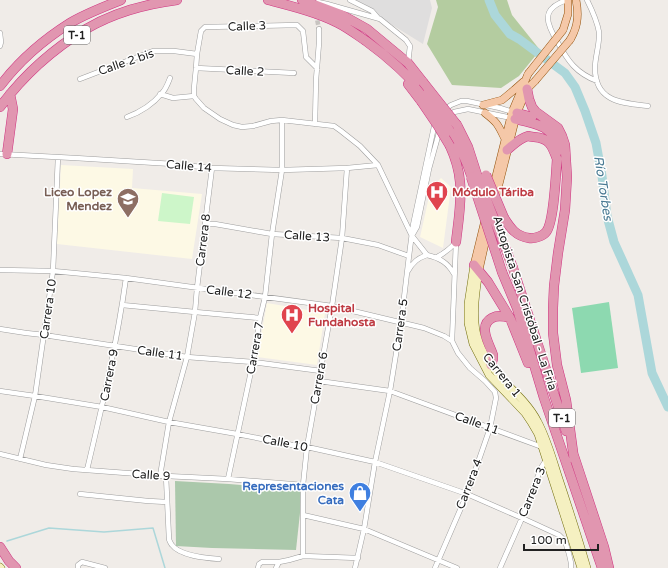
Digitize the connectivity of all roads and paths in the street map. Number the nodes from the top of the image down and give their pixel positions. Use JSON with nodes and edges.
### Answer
{"nodes":[{"id":1,"x":121,"y":0,"type":"edge"},
{"id":2,"x":176,"y":0,"type":"edge"},
{"id":3,"x":268,"y":0,"type":"edge"},
{"id":4,"x":302,"y":0,"type":"edge"},
{"id":5,"x":306,"y":0,"type":"edge"},
{"id":6,"x":350,"y":0,"type":"edge"},
{"id":7,"x":568,"y":0,"type":"edge"},
{"id":8,"x":576,"y":0,"type":"edge"},
{"id":9,"x":587,"y":0,"type":"edge"},
{"id":10,"x":380,"y":19,"type":"junction"},
{"id":11,"x":319,"y":29,"type":"tunnel mouth"},
{"id":12,"x":0,"y":33,"type":"edge"},
{"id":13,"x":0,"y":46,"type":"edge"},
{"id":14,"x":197,"y":54,"type":"junction"},
{"id":15,"x":405,"y":66,"type":"junction"},
{"id":16,"x":196,"y":68,"type":"junction"},
{"id":17,"x":317,"y":68,"type":"junction"},
{"id":18,"x":294,"y":73,"type":"dead end"},
{"id":19,"x":527,"y":77,"type":"junction"},
{"id":20,"x":170,"y":78,"type":"dead end"},
{"id":21,"x":80,"y":79,"type":"dead end"},
{"id":22,"x":597,"y":80,"type":"junction"},
{"id":23,"x":2,"y":81,"type":"edge"},
{"id":24,"x":527,"y":89,"type":"junction"},
{"id":25,"x":10,"y":94,"type":"junction"},
{"id":26,"x":160,"y":94,"type":"junction"},
{"id":27,"x":194,"y":96,"type":"junction"},
{"id":28,"x":423,"y":98,"type":"junction"},
{"id":29,"x":484,"y":105,"type":"junction"},
{"id":30,"x":648,"y":106,"type":"dead end"},
{"id":31,"x":0,"y":107,"type":"edge"},
{"id":32,"x":485,"y":113,"type":"junction"},
{"id":33,"x":513,"y":115,"type":"junction"},
{"id":34,"x":127,"y":117,"type":"dead end"},
{"id":35,"x":282,"y":120,"type":"junction"},
{"id":36,"x":550,"y":123,"type":"junction"},
{"id":37,"x":315,"y":124,"type":"junction"},
{"id":38,"x":454,"y":128,"type":"junction"},
{"id":39,"x":505,"y":139,"type":"junction"},
{"id":40,"x":507,"y":150,"type":"junction"},
{"id":41,"x":4,"y":154,"type":"edge"},
{"id":42,"x":58,"y":157,"type":"junction"},
{"id":43,"x":557,"y":159,"type":"junction"},
{"id":44,"x":378,"y":165,"type":"junction"},
{"id":45,"x":212,"y":168,"type":"junction"},
{"id":46,"x":347,"y":168,"type":"junction"},
{"id":47,"x":282,"y":170,"type":"junction"},
{"id":48,"x":478,"y":176,"type":"junction"},
{"id":49,"x":204,"y":224,"type":"junction"},
{"id":50,"x":272,"y":234,"type":"junction"},
{"id":51,"x":412,"y":236,"type":"junction"},
{"id":52,"x":342,"y":238,"type":"junction"},
{"id":53,"x":456,"y":242,"type":"junction"},
{"id":54,"x":427,"y":255,"type":"junction"},
{"id":55,"x":409,"y":256,"type":"junction"},
{"id":56,"x":436,"y":257,"type":"junction"},
{"id":57,"x":476,"y":268,"type":"junction"},
{"id":58,"x":0,"y":270,"type":"edge"},
{"id":59,"x":53,"y":271,"type":"junction"},
{"id":60,"x":407,"y":272,"type":"junction"},
{"id":61,"x":454,"y":274,"type":"junction"},
{"id":62,"x":126,"y":278,"type":"junction"},
{"id":63,"x":197,"y":288,"type":"junction"},
{"id":64,"x":265,"y":297,"type":"junction"},
{"id":65,"x":122,"y":305,"type":"junction"},
{"id":66,"x":332,"y":306,"type":"junction"},
{"id":67,"x":195,"y":312,"type":"junction"},
{"id":68,"x":260,"y":318,"type":"junction"},
{"id":69,"x":510,"y":318,"type":"junction"},
{"id":70,"x":401,"y":323,"type":"junction"},
{"id":71,"x":0,"y":329,"type":"edge"},
{"id":72,"x":44,"y":335,"type":"junction"},
{"id":73,"x":452,"y":341,"type":"junction"},
{"id":74,"x":114,"y":346,"type":"junction"},
{"id":75,"x":187,"y":357,"type":"junction"},
{"id":76,"x":253,"y":362,"type":"junction"},
{"id":77,"x":491,"y":365,"type":"junction"},
{"id":78,"x":321,"y":372,"type":"junction"},
{"id":79,"x":319,"y":380,"type":"junction"},
{"id":80,"x":0,"y":391,"type":"edge"},
{"id":81,"x":390,"y":391,"type":"junction"},
{"id":82,"x":35,"y":396,"type":"junction"},
{"id":83,"x":544,"y":398,"type":"junction"},
{"id":84,"x":102,"y":407,"type":"junction"},
{"id":85,"x":169,"y":422,"type":"junction"},
{"id":86,"x":490,"y":428,"type":"junction"},
{"id":87,"x":237,"y":434,"type":"junction"},
{"id":88,"x":307,"y":447,"type":"junction"},
{"id":89,"x":542,"y":447,"type":"junction"},
{"id":90,"x":0,"y":454,"type":"edge"},
{"id":91,"x":20,"y":459,"type":"junction"},
{"id":92,"x":574,"y":459,"type":"junction"},
{"id":93,"x":546,"y":460,"type":"junction"},
{"id":94,"x":375,"y":462,"type":"junction"},
{"id":95,"x":87,"y":470,"type":"junction"},
{"id":96,"x":160,"y":476,"type":"junction"},
{"id":97,"x":166,"y":476,"type":"junction"},
{"id":98,"x":228,"y":479,"type":"junction"},
{"id":99,"x":303,"y":485,"type":"junction"},
{"id":100,"x":80,"y":494,"type":"dead end"},
{"id":101,"x":467,"y":494,"type":"junction"},
{"id":102,"x":167,"y":502,"type":"junction"},
{"id":103,"x":303,"y":515,"type":"junction"},
{"id":104,"x":522,"y":518,"type":"junction"},
{"id":105,"x":364,"y":528,"type":"junction"},
{"id":106,"x":0,"y":547,"type":"edge"},
{"id":107,"x":304,"y":556,"type":"junction"},
{"id":108,"x":358,"y":558,"type":"junction"},
{"id":109,"x":219,"y":559,"type":"dead end"},
{"id":110,"x":437,"y":560,"type":"junction"},
{"id":111,"x":279,"y":562,"type":"junction"},
{"id":112,"x":16,"y":568,"type":"edge"},
{"id":113,"x":78,"y":568,"type":"edge"},
{"id":114,"x":105,"y":568,"type":"edge"},
{"id":115,"x":258,"y":568,"type":"edge"},
{"id":116,"x":276,"y":568,"type":"edge"},
{"id":117,"x":355,"y":568,"type":"edge"},
{"id":118,"x":434,"y":568,"type":"edge"},
{"id":119,"x":457,"y":568,"type":"edge"},
{"id":120,"x":500,"y":568,"type":"edge"},
{"id":121,"x":571,"y":568,"type":"edge"},
{"id":122,"x":581,"y":568,"type":"edge"},
{"id":123,"x":587,"y":568,"type":"edge"},
{"id":124,"x":602,"y":568,"type":"edge"},
{"id":125,"x":609,"y":568,"type":"edge"}],
"edges":[{"from":1,"to":23,"type":"highway","number":"T-1"},
{"from":2,"to":25,"type":"highway","number":"T-1"},
{"from":3,"to":15,"type":"highway","name":"Autopista San Cristóbal - La Fría","number":"T-1"},
{"from":4,"to":15,"type":"highway","name":"Autopista San Cristóbal - La Fría","number":"T-1"},
{"from":5,"to":10,"type":"street"},
{"from":6,"to":10,"type":"street"},
{"from":7,"to":19,"type":"main road","bridge":true},
{"from":7,"to":22,"type":"street"},
{"from":8,"to":24,"type":"main road","bridge":true},
{"from":9,"to":22,"type":"street"},
{"from":10,"to":15,"type":"street"},
{"from":11,"to":17,"type":"street"},
{"from":12,"to":13,"type":"street"},
{"from":14,"to":16,"type":"street","name":"Calle 3"},
{"from":14,"to":17,"type":"street","name":"Calle 3"},
{"from":14,"to":21,"type":"street","name":"Calle 2 bis"},
{"from":15,"to":28,"type":"highway","name":"Autopista San Cristóbal - La Fría","number":"T-1"},
{"from":15,"to":38,"type":"highway","name":"Autopista San Cristóbal - La Fría","number":"T-1","bridge":true},
{"from":16,"to":18,"type":"street","name":"Calle 2"},
{"from":16,"to":27,"type":"street","name":"Calle 3"},
{"from":17,"to":37,"type":"street"},
{"from":19,"to":29,"type":"main road"},
{"from":19,"to":33,"type":"main road"},
{"from":20,"to":26,"type":"street"},
{"from":22,"to":30,"type":"street"},
{"from":24,"to":33,"type":"main road"},
{"from":24,"to":36,"type":"highway"},
{"from":25,"to":31,"type":"highway","number":"T-1"},
{"from":25,"to":41,"type":"highway"},
{"from":26,"to":27,"type":"street"},
{"from":26,"to":34,"type":"street"},
{"from":27,"to":35,"type":"street"},
{"from":28,"to":38,"type":"highway","name":"Autopista San Cristóbal - La Fría","number":"T-1","bridge":true},
{"from":28,"to":53,"type":"highway","bridge":true},
{"from":29,"to":33,"type":"street"},
{"from":29,"to":51,"type":"street"},
{"from":32,"to":33,"type":"street"},
{"from":32,"to":39,"type":"main road"},
{"from":32,"to":51,"type":"street"},
{"from":33,"to":36,"type":"highway"},
{"from":33,"to":39,"type":"main road"},
{"from":33,"to":40,"type":"main road","name":"Carrera 1"},
{"from":33,"to":43,"type":"highway"},
{"from":35,"to":37,"type":"street"},
{"from":35,"to":47,"type":"street","name":"Carrera 7"},
{"from":36,"to":92,"type":"highway"},
{"from":37,"to":44,"type":"street"},
{"from":38,"to":48,"type":"highway","name":"Autopista San Cristóbal - La Fría","number":"T-1"},
{"from":38,"to":48,"type":"highway","name":"Autopista San Cristóbal - La Fría","number":"T-1"},
{"from":39,"to":57,"type":"main road"},
{"from":40,"to":43,"type":"highway"},
{"from":40,"to":57,"type":"main road","name":"Carrera 1"},
{"from":41,"to":42,"type":"street","name":"Calle 14"},
{"from":42,"to":45,"type":"street","name":"Calle 14"},
{"from":42,"to":59,"type":"street","name":"Carrera 10"},
{"from":43,"to":48,"type":"highway","bridge":true},
{"from":44,"to":46,"type":"street","name":"Calle 14"},
{"from":44,"to":51,"type":"street"},
{"from":45,"to":47,"type":"street","name":"Calle 14"},
{"from":45,"to":49,"type":"street","name":"Carrera 8"},
{"from":46,"to":47,"type":"street","name":"Calle 14"},
{"from":46,"to":52,"type":"street","name":"Carrera 6"},
{"from":47,"to":50,"type":"street","name":"Carrera 7"},
{"from":48,"to":83,"type":"highway","name":"Autopista San Cristóbal - La Fría","number":"T-1","bridge":true},
{"from":48,"to":92,"type":"highway","name":"Autopista San Cristóbal - La Fría","number":"T-1","bridge":true},
{"from":49,"to":50,"type":"street","name":"Calle 13"},
{"from":49,"to":63,"type":"street","name":"Carrera 8"},
{"from":50,"to":52,"type":"street","name":"Calle 13"},
{"from":50,"to":64,"type":"street","name":"Carrera 7"},
{"from":51,"to":54,"type":"street"},
{"from":51,"to":55,"type":"street","name":"Carrera 5"},
{"from":52,"to":55,"type":"street","name":"Calle 13"},
{"from":52,"to":66,"type":"street","name":"Carrera 6"},
{"from":53,"to":56,"type":"street"},
{"from":53,"to":61,"type":"street"},
{"from":54,"to":56,"type":"street"},
{"from":54,"to":60,"type":"street"},
{"from":55,"to":60,"type":"street","name":"Carrera 5"},
{"from":56,"to":61,"type":"street"},
{"from":57,"to":69,"type":"highway"},
{"from":57,"to":77,"type":"street","name":"Carrera 1"},
{"from":57,"to":89,"type":"street","name":"Carrera 1"},
{"from":58,"to":59,"type":"street","name":"Calle 12"},
{"from":59,"to":62,"type":"street","name":"Calle 12"},
{"from":59,"to":72,"type":"street","name":"Carrera 10"},
{"from":60,"to":70,"type":"street","name":"Carrera 5"},
{"from":61,"to":73,"type":"street"},
{"from":62,"to":63,"type":"street","name":"Calle 12"},
{"from":62,"to":65,"type":"street","name":"Carrera 9"},
{"from":63,"to":64,"type":"street","name":"Calle 12"},
{"from":63,"to":67,"type":"street","name":"Carrera 8"},
{"from":64,"to":66,"type":"street","name":"Calle 12"},
{"from":64,"to":68,"type":"street","name":"Carrera 7"},
{"from":65,"to":67,"type":"street"},
{"from":65,"to":74,"type":"street","name":"Carrera 9"},
{"from":66,"to":70,"type":"street","name":"Calle 12"},
{"from":66,"to":78,"type":"street","name":"Carrera 6"},
{"from":67,"to":68,"type":"street"},
{"from":67,"to":75,"type":"street","name":"Carrera 8"},
{"from":68,"to":76,"type":"street","name":"Carrera 7"},
{"from":69,"to":77,"type":"highway"},
{"from":69,"to":83,"type":"highway"},
{"from":70,"to":73,"type":"street","name":"Calle 12"},
{"from":70,"to":81,"type":"street","name":"Carrera 5"},
{"from":71,"to":72,"type":"street","name":"Calle 11"},
{"from":72,"to":74,"type":"street","name":"Calle 11"},
{"from":72,"to":82,"type":"street","name":"Carrera 10"},
{"from":73,"to":86,"type":"street","name":"Carrera 4"},
{"from":74,"to":75,"type":"street","name":"Calle 11"},
{"from":74,"to":84,"type":"street","name":"Carrera 9"},
{"from":75,"to":76,"type":"street","name":"Calle 11"},
{"from":75,"to":85,"type":"street","name":"Carrera 8"},
{"from":76,"to":78,"type":"street","name":"Calle 11"},
{"from":76,"to":87,"type":"street","name":"Carrera 7"},
{"from":77,"to":123,"type":"street","name":"Carrera 1"},
{"from":78,"to":79,"type":"street","name":"Carrera 6"},
{"from":79,"to":81,"type":"street","name":"Calle 11"},
{"from":79,"to":88,"type":"street","name":"Carrera 6"},
{"from":80,"to":82,"type":"street","name":"Calle 10"},
{"from":81,"to":86,"type":"street","name":"Calle 11"},
{"from":81,"to":94,"type":"street","name":"Carrera 5"},
{"from":82,"to":84,"type":"street","name":"Calle 10"},
{"from":82,"to":91,"type":"street","name":"Carrera 10"},
{"from":83,"to":124,"type":"highway","name":"Autopista San Cristóbal - La Fría","number":"T-1"},
{"from":84,"to":85,"type":"street","name":"Calle 10"},
{"from":84,"to":95,"type":"street","name":"Carrera 9"},
{"from":85,"to":87,"type":"street","name":"Calle 10"},
{"from":85,"to":96,"type":"street","name":"Carrera 8"},
{"from":86,"to":89,"type":"street","name":"Calle 11"},
{"from":86,"to":101,"type":"street","name":"Carrera 4"},
{"from":87,"to":88,"type":"street","name":"Calle 10"},
{"from":87,"to":98,"type":"street","name":"Carrera 7"},
{"from":88,"to":94,"type":"street","name":"Calle 10"},
{"from":88,"to":99,"type":"street","name":"Carrera 6"},
{"from":89,"to":93,"type":"street","name":"Carrera 1"},
{"from":90,"to":91,"type":"street","name":"Calle 9"},
{"from":91,"to":95,"type":"street","name":"Calle 9"},
{"from":92,"to":125,"type":"highway","name":"Autopista San Cristóbal - La Fría","number":"T-1"},
{"from":93,"to":104,"type":"street","name":"Carrera 3"},
{"from":93,"to":122,"type":"street","name":"Carrera 1"},
{"from":94,"to":101,"type":"street","name":"Calle 10"},
{"from":94,"to":105,"type":"street","name":"Carrera 5"},
{"from":95,"to":96,"type":"street","name":"Calle 9"},
{"from":96,"to":97,"type":"street","name":"Calle 9"},
{"from":97,"to":98,"type":"street","name":"Calle 9"},
{"from":97,"to":102,"type":"street"},
{"from":98,"to":99,"type":"street","name":"Calle 9"},
{"from":99,"to":103,"type":"street","name":"Carrera 6"},
{"from":100,"to":102,"type":"street"},
{"from":101,"to":104,"type":"street","name":"Calle 10"},
{"from":101,"to":110,"type":"street","name":"Carrera 4"},
{"from":102,"to":109,"type":"street"},
{"from":103,"to":105,"type":"street"},
{"from":103,"to":107,"type":"street","name":"Carrera 6"},
{"from":104,"to":120,"type":"street","name":"Carrera 3"},
{"from":104,"to":121,"type":"street","name":"Calle 10"},
{"from":105,"to":108,"type":"street","name":"Carrera 5"},
{"from":105,"to":110,"type":"street"},
{"from":106,"to":112,"type":"highway"},
{"from":107,"to":108,"type":"street"},
{"from":107,"to":111,"type":"street"},
{"from":108,"to":117,"type":"street","name":"Carrera 5"},
{"from":110,"to":118,"type":"street","name":"Carrera 4"},
{"from":110,"to":119,"type":"street"},
{"from":111,"to":115,"type":"street"},
{"from":111,"to":116,"type":"street"},
{"from":113,"to":114,"type":"street"}]}
